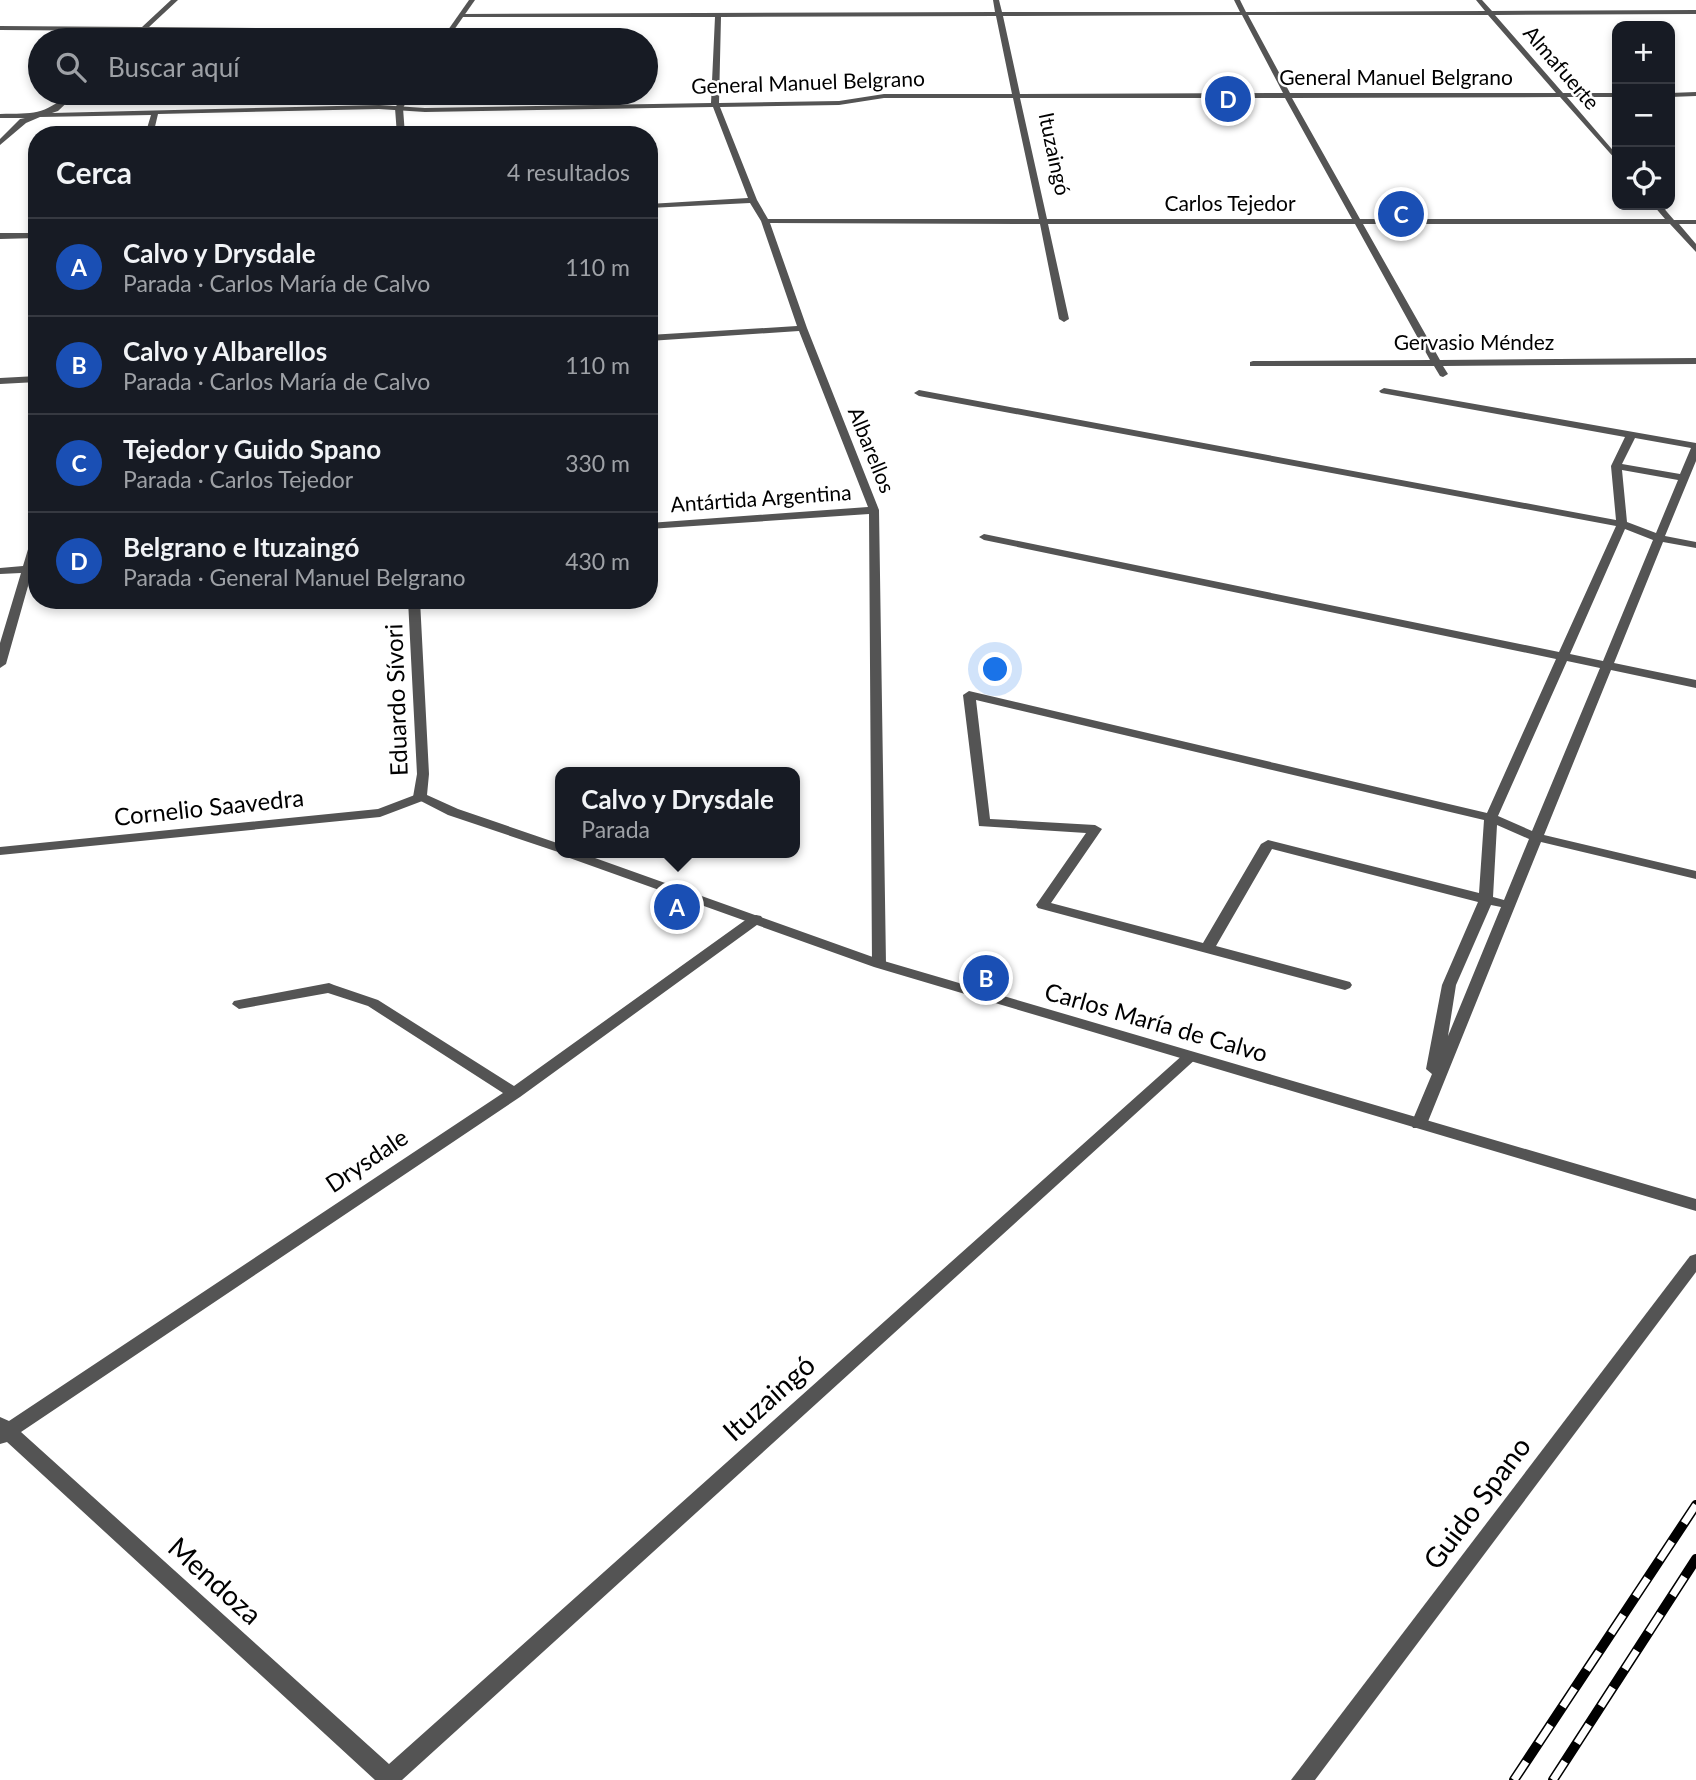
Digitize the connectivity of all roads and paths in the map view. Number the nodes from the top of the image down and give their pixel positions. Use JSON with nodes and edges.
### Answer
{"nodes":[{"id":1,"x":175,"y":0,"type":"edge"},
{"id":2,"x":472,"y":0,"type":"edge"},
{"id":3,"x":835,"y":0,"type":"edge"},
{"id":4,"x":996,"y":0,"type":"edge"},
{"id":5,"x":1237,"y":0,"type":"edge"},
{"id":6,"x":1479,"y":0,"type":"edge"},
{"id":7,"x":998,"y":12,"type":"junction"},
{"id":8,"x":1243,"y":12,"type":"junction"},
{"id":9,"x":1490,"y":12,"type":"junction"},
{"id":10,"x":1696,"y":12,"type":"edge"},
{"id":11,"x":834,"y":13,"type":"junction"},
{"id":12,"x":718,"y":14,"type":"junction"},
{"id":13,"x":462,"y":16,"type":"junction"},
{"id":14,"x":0,"y":28,"type":"edge"},
{"id":15,"x":28,"y":28,"type":"edge"},
{"id":16,"x":146,"y":28,"type":"edge"},
{"id":17,"x":454,"y":28,"type":"edge"},
{"id":18,"x":1675,"y":94,"type":"edge"},
{"id":19,"x":1696,"y":94,"type":"edge"},
{"id":20,"x":1286,"y":95,"type":"junction"},
{"id":21,"x":1562,"y":95,"type":"junction"},
{"id":22,"x":1612,"y":95,"type":"edge"},
{"id":23,"x":1017,"y":96,"type":"junction"},
{"id":24,"x":715,"y":104,"type":"junction"},
{"id":25,"x":60,"y":105,"type":"edge"},
{"id":26,"x":401,"y":105,"type":"edge"},
{"id":27,"x":399,"y":108,"type":"junction"},
{"id":28,"x":155,"y":112,"type":"junction"},
{"id":29,"x":40,"y":115,"type":"junction"},
{"id":30,"x":0,"y":116,"type":"edge"},
{"id":31,"x":151,"y":126,"type":"edge"},
{"id":32,"x":400,"y":126,"type":"edge"},
{"id":33,"x":0,"y":143,"type":"edge"},
{"id":34,"x":1612,"y":153,"type":"edge"},
{"id":35,"x":752,"y":200,"type":"junction"},
{"id":36,"x":658,"y":205,"type":"edge"},
{"id":37,"x":1661,"y":210,"type":"edge"},
{"id":38,"x":765,"y":221,"type":"junction"},
{"id":39,"x":1045,"y":221,"type":"junction"},
{"id":40,"x":1360,"y":221,"type":"junction"},
{"id":41,"x":1672,"y":222,"type":"junction"},
{"id":42,"x":1696,"y":222,"type":"edge"},
{"id":43,"x":28,"y":235,"type":"edge"},
{"id":44,"x":0,"y":236,"type":"edge"},
{"id":45,"x":1696,"y":249,"type":"edge"},
{"id":46,"x":1064,"y":319,"type":"dead end"},
{"id":47,"x":802,"y":328,"type":"junction"},
{"id":48,"x":658,"y":337,"type":"edge"},
{"id":49,"x":1696,"y":361,"type":"edge"},
{"id":50,"x":1437,"y":362,"type":"junction"},
{"id":51,"x":1253,"y":364,"type":"dead end"},
{"id":52,"x":1443,"y":374,"type":"dead end"},
{"id":53,"x":28,"y":379,"type":"edge"},
{"id":54,"x":0,"y":381,"type":"edge"},
{"id":55,"x":1384,"y":391,"type":"dead end"},
{"id":56,"x":919,"y":393,"type":"dead end"},
{"id":57,"x":1631,"y":435,"type":"junction"},
{"id":58,"x":1696,"y":447,"type":"edge"},
{"id":59,"x":1616,"y":466,"type":"junction"},
{"id":60,"x":1684,"y":478,"type":"junction"},
{"id":61,"x":874,"y":510,"type":"junction"},
{"id":62,"x":1622,"y":524,"type":"junction"},
{"id":63,"x":658,"y":525,"type":"edge"},
{"id":64,"x":984,"y":537,"type":"dead end"},
{"id":65,"x":1659,"y":538,"type":"junction"},
{"id":66,"x":1696,"y":545,"type":"edge"},
{"id":67,"x":28,"y":569,"type":"edge"},
{"id":68,"x":0,"y":571,"type":"edge"},
{"id":69,"x":28,"y":581,"type":"edge"},
{"id":70,"x":414,"y":609,"type":"edge"},
{"id":71,"x":1563,"y":657,"type":"junction"},
{"id":72,"x":0,"y":664,"type":"edge"},
{"id":73,"x":1607,"y":666,"type":"junction"},
{"id":74,"x":1696,"y":684,"type":"edge"},
{"id":75,"x":420,"y":797,"type":"junction"},
{"id":76,"x":1491,"y":818,"type":"junction"},
{"id":77,"x":1536,"y":837,"type":"junction"},
{"id":78,"x":555,"y":847,"type":"edge"},
{"id":79,"x":0,"y":851,"type":"edge"},
{"id":80,"x":583,"y":858,"type":"edge"},
{"id":81,"x":1696,"y":875,"type":"edge"},
{"id":82,"x":1486,"y":899,"type":"junction"},
{"id":83,"x":1508,"y":905,"type":"junction"},
{"id":84,"x":756,"y":919,"type":"junction"},
{"id":85,"x":1208,"y":949,"type":"junction"},
{"id":86,"x":880,"y":964,"type":"junction"},
{"id":87,"x":1345,"y":985,"type":"dead end"},
{"id":88,"x":239,"y":1004,"type":"dead end"},
{"id":89,"x":1190,"y":1057,"type":"junction"},
{"id":90,"x":514,"y":1093,"type":"junction"},
{"id":91,"x":1429,"y":1098,"type":"junction"},
{"id":92,"x":1419,"y":1124,"type":"junction"},
{"id":93,"x":1696,"y":1205,"type":"edge"},
{"id":94,"x":1696,"y":1260,"type":"edge"},
{"id":95,"x":3,"y":1430,"type":"edge"},
{"id":96,"x":388,"y":1779,"type":"edge"},
{"id":97,"x":1302,"y":1780,"type":"edge"}],
"edges":[{"from":1,"to":16,"type":"street"},
{"from":2,"to":13,"type":"street"},
{"from":3,"to":11,"type":"street"},
{"from":4,"to":7,"type":"street","name":"Ituzaingó"},
{"from":5,"to":8,"type":"street"},
{"from":6,"to":9,"type":"street","name":"Almafuerte"},
{"from":7,"to":8,"type":"street"},
{"from":7,"to":11,"type":"street"},
{"from":7,"to":23,"type":"street","name":"Ituzaingó"},
{"from":8,"to":9,"type":"street"},
{"from":8,"to":20,"type":"street"},
{"from":9,"to":10,"type":"street"},
{"from":9,"to":21,"type":"street","name":"Almafuerte"},
{"from":11,"to":12,"type":"street"},
{"from":12,"to":13,"type":"street"},
{"from":12,"to":24,"type":"street","name":"Albarellos"},
{"from":13,"to":17,"type":"street"},
{"from":14,"to":15,"type":"street"},
{"from":18,"to":19,"type":"street"},
{"from":20,"to":21,"type":"street","name":"General Manuel Belgrano"},
{"from":20,"to":23,"type":"street","name":"General Manuel Belgrano"},
{"from":20,"to":40,"type":"street"},
{"from":21,"to":22,"type":"street","name":"General Manuel Belgrano"},
{"from":21,"to":34,"type":"street","name":"Almafuerte"},
{"from":23,"to":24,"type":"street","name":"General Manuel Belgrano"},
{"from":23,"to":39,"type":"street","name":"Ituzaingó"},
{"from":24,"to":27,"type":"street","name":"General Manuel Belgrano"},
{"from":24,"to":35,"type":"street","name":"Albarellos"},
{"from":25,"to":29,"type":"street"},
{"from":26,"to":27,"type":"street"},
{"from":27,"to":28,"type":"street","name":"General Manuel Belgrano"},
{"from":27,"to":32,"type":"street"},
{"from":28,"to":29,"type":"street","name":"General Manuel Belgrano"},
{"from":28,"to":31,"type":"street"},
{"from":29,"to":30,"type":"street","name":"General Manuel Belgrano"},
{"from":29,"to":33,"type":"street"},
{"from":35,"to":36,"type":"street"},
{"from":35,"to":38,"type":"street","name":"Albarellos"},
{"from":37,"to":41,"type":"street"},
{"from":38,"to":39,"type":"street","name":"Carlos Tejedor"},
{"from":38,"to":47,"type":"street","name":"Albarellos"},
{"from":39,"to":40,"type":"street","name":"Carlos Tejedor"},
{"from":39,"to":46,"type":"street","name":"Ituzaingó"},
{"from":40,"to":41,"type":"street","name":"Carlos Tejedor"},
{"from":40,"to":50,"type":"street"},
{"from":41,"to":42,"type":"street","name":"Carlos Tejedor"},
{"from":41,"to":45,"type":"street"},
{"from":43,"to":44,"type":"street"},
{"from":47,"to":48,"type":"street"},
{"from":47,"to":61,"type":"street","name":"Albarellos"},
{"from":49,"to":50,"type":"street","name":"Gervasio Méndez"},
{"from":50,"to":51,"type":"street","name":"Gervasio Méndez"},
{"from":50,"to":52,"type":"street"},
{"from":53,"to":54,"type":"street"},
{"from":55,"to":57,"type":"street"},
{"from":56,"to":62,"type":"street"},
{"from":57,"to":58,"type":"street"},
{"from":57,"to":59,"type":"street"},
{"from":58,"to":60,"type":"street"},
{"from":59,"to":60,"type":"street"},
{"from":59,"to":62,"type":"street"},
{"from":60,"to":65,"type":"street"},
{"from":61,"to":63,"type":"street","name":"Antártida Argentina"},
{"from":61,"to":86,"type":"street","name":"Albarellos"},
{"from":62,"to":65,"type":"street"},
{"from":62,"to":71,"type":"street"},
{"from":64,"to":71,"type":"street"},
{"from":65,"to":66,"type":"street"},
{"from":65,"to":73,"type":"street"},
{"from":67,"to":68,"type":"street"},
{"from":69,"to":72,"type":"street"},
{"from":70,"to":75,"type":"street","name":"Eduardo Sívori"},
{"from":71,"to":73,"type":"street"},
{"from":71,"to":76,"type":"street"},
{"from":73,"to":74,"type":"street"},
{"from":73,"to":77,"type":"street"},
{"from":75,"to":78,"type":"street"},
{"from":75,"to":79,"type":"street","name":"Cornelio Saavedra"},
{"from":76,"to":77,"type":"street"},
{"from":76,"to":82,"type":"street"},
{"from":76,"to":85,"type":"street"},
{"from":77,"to":81,"type":"street"},
{"from":77,"to":83,"type":"street"},
{"from":80,"to":84,"type":"street","name":"Carlos María de Calvo"},
{"from":82,"to":83,"type":"street"},
{"from":82,"to":85,"type":"street"},
{"from":82,"to":91,"type":"street"},
{"from":83,"to":91,"type":"street"},
{"from":84,"to":86,"type":"street","name":"Carlos María de Calvo"},
{"from":84,"to":90,"type":"street","name":"Drysdale"},
{"from":85,"to":87,"type":"street"},
{"from":86,"to":89,"type":"street","name":"Carlos María de Calvo"},
{"from":88,"to":90,"type":"street"},
{"from":89,"to":92,"type":"street","name":"Carlos María de Calvo"},
{"from":89,"to":96,"type":"street","name":"Ituzaingó"},
{"from":90,"to":95,"type":"street","name":"Drysdale"},
{"from":91,"to":92,"type":"street"},
{"from":92,"to":93,"type":"street","name":"Carlos María de Calvo"},
{"from":94,"to":97,"type":"street","name":"Guido Spano"},
{"from":95,"to":96,"type":"street","name":"Mendoza"}]}
